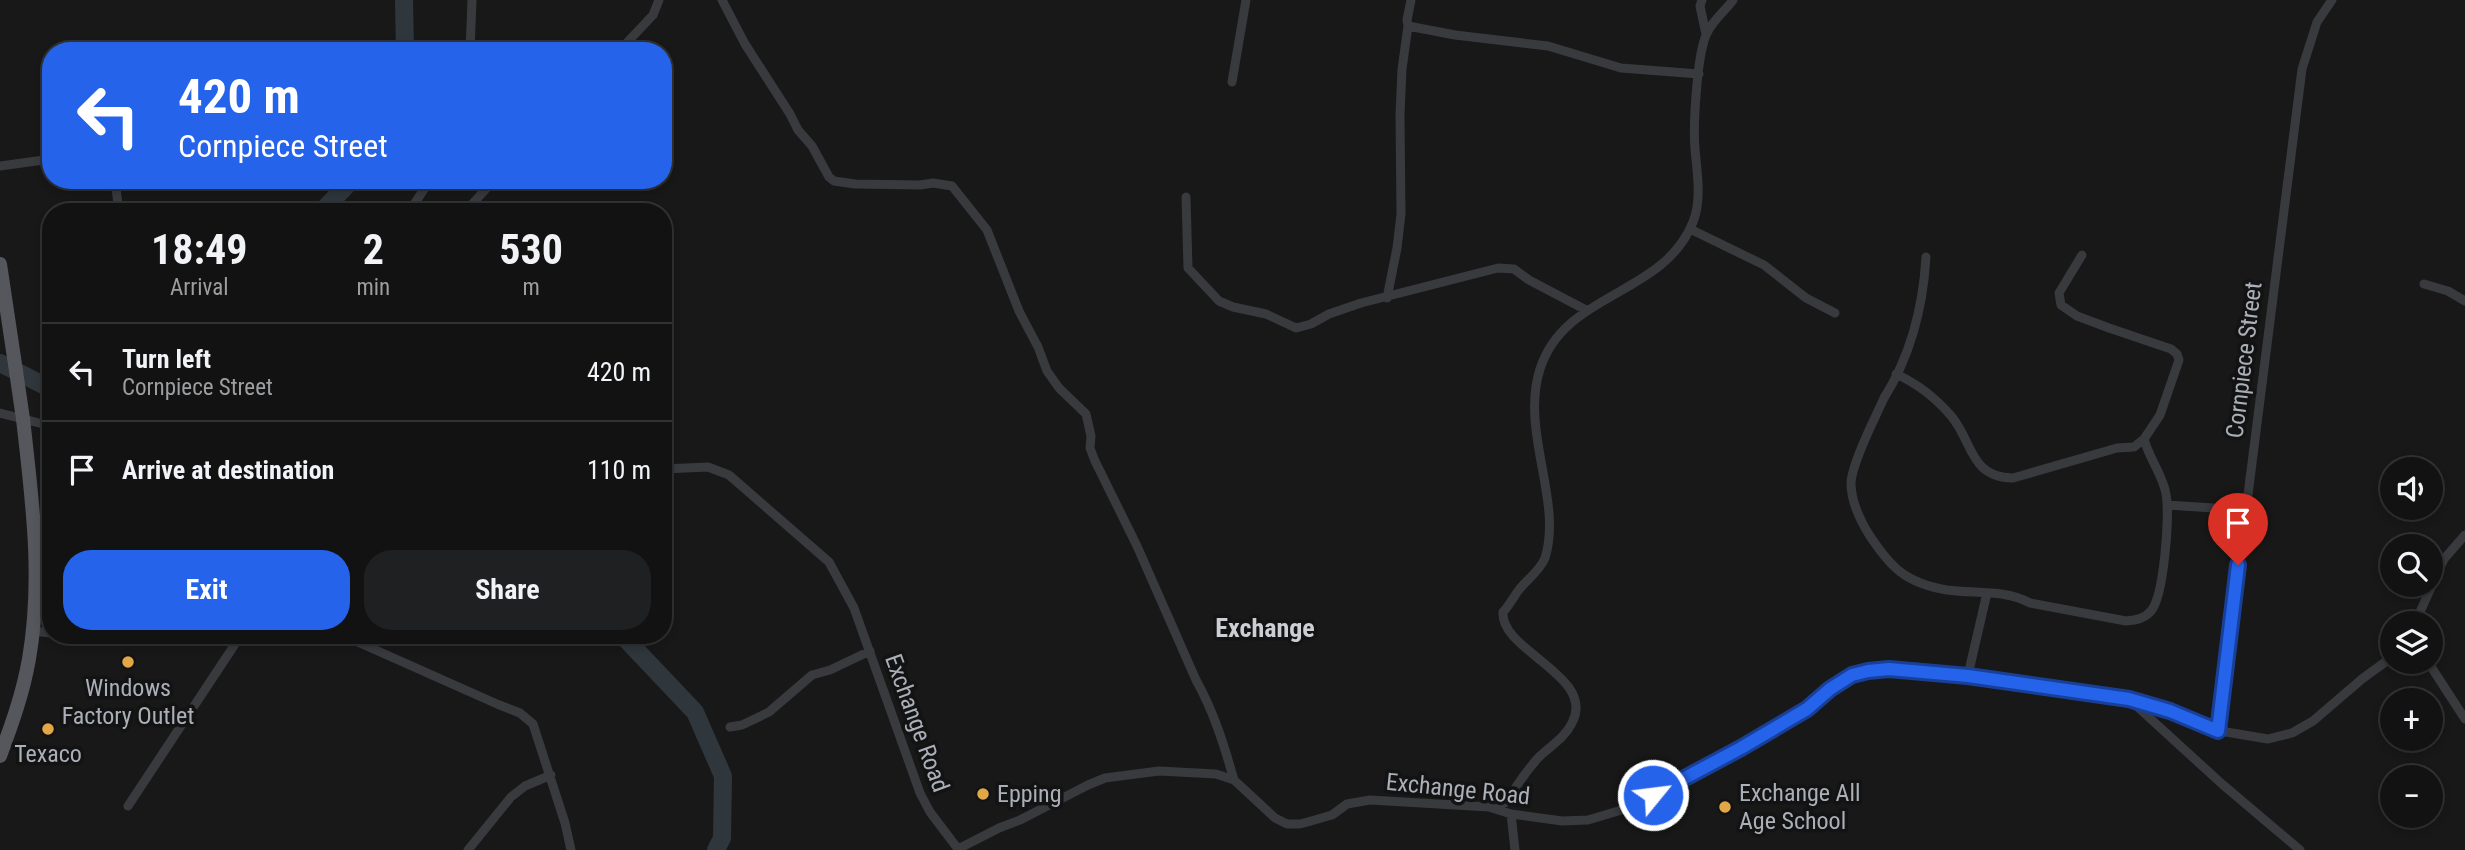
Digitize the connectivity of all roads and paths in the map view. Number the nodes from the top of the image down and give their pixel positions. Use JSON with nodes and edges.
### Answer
{"nodes":[{"id":1,"x":472,"y":0,"type":"edge"},
{"id":2,"x":659,"y":0,"type":"edge"},
{"id":3,"x":722,"y":0,"type":"edge"},
{"id":4,"x":1246,"y":0,"type":"edge"},
{"id":5,"x":1411,"y":0,"type":"edge"},
{"id":6,"x":1702,"y":0,"type":"edge"},
{"id":7,"x":1733,"y":0,"type":"edge"},
{"id":8,"x":2332,"y":0,"type":"edge"},
{"id":9,"x":1408,"y":26,"type":"junction"},
{"id":10,"x":1706,"y":34,"type":"junction"},
{"id":11,"x":470,"y":42,"type":"edge"},
{"id":12,"x":628,"y":42,"type":"edge"},
{"id":13,"x":1699,"y":74,"type":"junction"},
{"id":14,"x":1232,"y":82,"type":"dead end"},
{"id":15,"x":42,"y":160,"type":"edge"},
{"id":16,"x":0,"y":166,"type":"edge"},
{"id":17,"x":486,"y":189,"type":"edge"},
{"id":18,"x":1186,"y":197,"type":"dead end"},
{"id":19,"x":473,"y":203,"type":"edge"},
{"id":20,"x":1690,"y":229,"type":"junction"},
{"id":21,"x":2082,"y":255,"type":"dead end"},
{"id":22,"x":1926,"y":257,"type":"dead end"},
{"id":23,"x":0,"y":264,"type":"edge"},
{"id":24,"x":2424,"y":284,"type":"dead end"},
{"id":25,"x":1387,"y":298,"type":"junction"},
{"id":26,"x":2465,"y":300,"type":"edge"},
{"id":27,"x":1586,"y":310,"type":"junction"},
{"id":28,"x":1835,"y":313,"type":"dead end"},
{"id":29,"x":1896,"y":374,"type":"junction"},
{"id":30,"x":0,"y":413,"type":"edge"},
{"id":31,"x":42,"y":424,"type":"edge"},
{"id":32,"x":2144,"y":439,"type":"junction"},
{"id":33,"x":672,"y":469,"type":"edge"},
{"id":34,"x":2168,"y":505,"type":"junction"},
{"id":35,"x":2245,"y":510,"type":"junction"},
{"id":36,"x":2465,"y":535,"type":"edge"},
{"id":37,"x":1987,"y":593,"type":"junction"},
{"id":38,"x":2420,"y":611,"type":"edge"},
{"id":39,"x":33,"y":631,"type":"junction"},
{"id":40,"x":42,"y":632,"type":"edge"},
{"id":41,"x":235,"y":644,"type":"edge"},
{"id":42,"x":362,"y":644,"type":"edge"},
{"id":43,"x":870,"y":651,"type":"junction"},
{"id":44,"x":2380,"y":666,"type":"edge"},
{"id":45,"x":2436,"y":674,"type":"edge"},
{"id":46,"x":1968,"y":676,"type":"junction"},
{"id":47,"x":2129,"y":699,"type":"junction"},
{"id":48,"x":2465,"y":719,"type":"edge"},
{"id":49,"x":730,"y":727,"type":"dead end"},
{"id":50,"x":2218,"y":731,"type":"junction"},
{"id":51,"x":0,"y":756,"type":"edge"},
{"id":52,"x":551,"y":775,"type":"junction"},
{"id":53,"x":1234,"y":780,"type":"junction"},
{"id":54,"x":128,"y":806,"type":"dead end"},
{"id":55,"x":1489,"y":807,"type":"junction"},
{"id":56,"x":1511,"y":814,"type":"junction"},
{"id":57,"x":958,"y":849,"type":"edge"},
{"id":58,"x":468,"y":850,"type":"edge"},
{"id":59,"x":571,"y":850,"type":"edge"},
{"id":60,"x":1515,"y":850,"type":"edge"},
{"id":61,"x":2300,"y":850,"type":"edge"}],
"edges":[{"from":1,"to":11,"type":"street"},
{"from":2,"to":12,"type":"street"},
{"from":3,"to":53,"type":"street"},
{"from":4,"to":14,"type":"street"},
{"from":5,"to":9,"type":"street"},
{"from":6,"to":10,"type":"street"},
{"from":7,"to":10,"type":"street"},
{"from":8,"to":35,"type":"street","name":"Cornpiece Street"},
{"from":9,"to":13,"type":"street"},
{"from":9,"to":25,"type":"street"},
{"from":10,"to":13,"type":"street"},
{"from":13,"to":20,"type":"street"},
{"from":15,"to":16,"type":"street"},
{"from":17,"to":19,"type":"street"},
{"from":18,"to":25,"type":"street"},
{"from":20,"to":27,"type":"street"},
{"from":20,"to":28,"type":"street"},
{"from":21,"to":32,"type":"street"},
{"from":22,"to":29,"type":"street"},
{"from":23,"to":39,"type":"main road","bridge":true},
{"from":24,"to":26,"type":"street"},
{"from":25,"to":27,"type":"street"},
{"from":27,"to":55,"type":"street"},
{"from":29,"to":32,"type":"street"},
{"from":29,"to":37,"type":"street"},
{"from":30,"to":31,"type":"street"},
{"from":32,"to":34,"type":"street"},
{"from":33,"to":43,"type":"street","name":"Exchange Road"},
{"from":34,"to":35,"type":"street"},
{"from":34,"to":37,"type":"street"},
{"from":35,"to":50,"type":"street","name":"Cornpiece Street"},
{"from":36,"to":38,"type":"street"},
{"from":37,"to":46,"type":"street"},
{"from":39,"to":40,"type":"street"},
{"from":39,"to":51,"type":"main road"},
{"from":41,"to":54,"type":"street"},
{"from":42,"to":52,"type":"street"},
{"from":43,"to":49,"type":"street"},
{"from":43,"to":57,"type":"street","name":"Exchange Road"},
{"from":44,"to":50,"type":"street","name":"Exchange Road"},
{"from":45,"to":48,"type":"street"},
{"from":46,"to":47,"type":"street","name":"Exchange Road"},
{"from":46,"to":56,"type":"street","name":"Exchange Road"},
{"from":47,"to":50,"type":"street","name":"Exchange Road"},
{"from":47,"to":61,"type":"street"},
{"from":52,"to":58,"type":"street"},
{"from":52,"to":59,"type":"street"},
{"from":53,"to":55,"type":"street","name":"Exchange Road"},
{"from":53,"to":57,"type":"street","name":"Exchange Road"},
{"from":55,"to":56,"type":"street","name":"Exchange Road"},
{"from":56,"to":60,"type":"street"}]}
